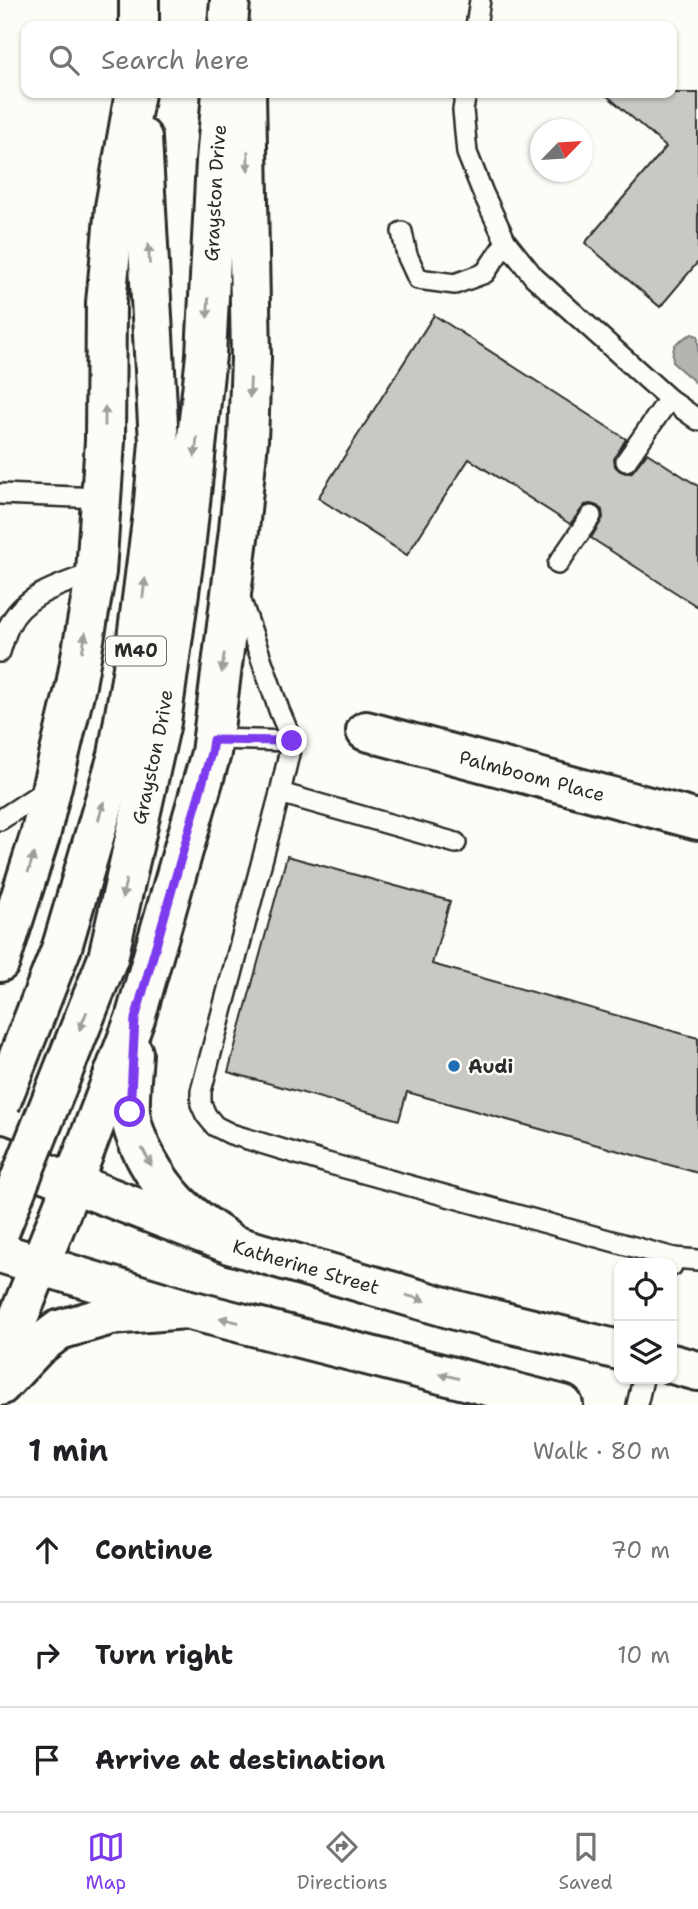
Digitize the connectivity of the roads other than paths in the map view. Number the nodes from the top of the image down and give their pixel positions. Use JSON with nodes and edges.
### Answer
{"nodes":[{"id":1,"x":139,"y":0,"type":"edge"},
{"id":2,"x":230,"y":0,"type":"edge"},
{"id":3,"x":244,"y":0,"type":"edge"},
{"id":4,"x":480,"y":0,"type":"edge"},
{"id":5,"x":139,"y":21,"type":"edge"},
{"id":6,"x":228,"y":21,"type":"edge"},
{"id":7,"x":244,"y":21,"type":"edge"},
{"id":8,"x":477,"y":21,"type":"edge"},
{"id":9,"x":136,"y":98,"type":"edge"},
{"id":10,"x":137,"y":98,"type":"edge"},
{"id":11,"x":222,"y":98,"type":"edge"},
{"id":12,"x":246,"y":98,"type":"edge"},
{"id":13,"x":465,"y":98,"type":"edge"},
{"id":14,"x":402,"y":232,"type":"dead end"},
{"id":15,"x":506,"y":242,"type":"junction"},
{"id":16,"x":669,"y":399,"type":"junction"},
{"id":17,"x":698,"y":420,"type":"edge"},
{"id":18,"x":626,"y":461,"type":"dead end"},
{"id":19,"x":0,"y":494,"type":"edge"},
{"id":20,"x":101,"y":498,"type":"junction"},
{"id":21,"x":591,"y":516,"type":"dead end"},
{"id":22,"x":558,"y":565,"type":"dead end"},
{"id":23,"x":96,"y":572,"type":"junction"},
{"id":24,"x":233,"y":578,"type":"junction"},
{"id":25,"x":0,"y":652,"type":"edge"},
{"id":26,"x":366,"y":731,"type":"dead end"},
{"id":27,"x":213,"y":740,"type":"junction"},
{"id":28,"x":292,"y":741,"type":"junction"},
{"id":29,"x":52,"y":785,"type":"junction"},
{"id":30,"x":280,"y":793,"type":"junction"},
{"id":31,"x":0,"y":820,"type":"edge"},
{"id":32,"x":698,"y":820,"type":"edge"},
{"id":33,"x":456,"y":843,"type":"dead end"},
{"id":34,"x":4,"y":937,"type":"edge"},
{"id":35,"x":135,"y":1019,"type":"junction"},
{"id":36,"x":0,"y":1104,"type":"edge"},
{"id":37,"x":0,"y":1155,"type":"edge"},
{"id":38,"x":72,"y":1184,"type":"junction"},
{"id":39,"x":0,"y":1230,"type":"edge"},
{"id":40,"x":233,"y":1245,"type":"junction"},
{"id":41,"x":0,"y":1253,"type":"edge"},
{"id":42,"x":659,"y":1258,"type":"edge"},
{"id":43,"x":698,"y":1259,"type":"edge"},
{"id":44,"x":677,"y":1262,"type":"edge"},
{"id":45,"x":38,"y":1265,"type":"junction"},
{"id":46,"x":186,"y":1309,"type":"junction"},
{"id":47,"x":614,"y":1349,"type":"edge"},
{"id":48,"x":0,"y":1364,"type":"edge"},
{"id":49,"x":677,"y":1365,"type":"edge"},
{"id":50,"x":698,"y":1371,"type":"edge"},
{"id":51,"x":642,"y":1384,"type":"edge"},
{"id":52,"x":0,"y":1386,"type":"edge"},
{"id":53,"x":563,"y":1405,"type":"edge"},
{"id":54,"x":637,"y":1405,"type":"edge"}],
"edges":[{"from":1,"to":5,"type":"main road"},
{"from":2,"to":6,"type":"main road"},
{"from":3,"to":7,"type":"main road"},
{"from":4,"to":8,"type":"lane"},
{"from":20,"to":9,"type":"main road","one_way":true},
{"from":36,"to":10,"type":"main road","name":"Grayston Drive","number":"M40","one_way":true,"bridge":true},
{"from":11,"to":39,"type":"main road","name":"Grayston Drive","number":"M40","one_way":true,"bridge":true},
{"from":12,"to":24,"type":"main road","one_way":true},
{"from":13,"to":15,"type":"lane"},
{"from":14,"to":15,"type":"lane"},
{"from":15,"to":16,"type":"lane"},
{"from":16,"to":17,"type":"lane"},
{"from":16,"to":18,"type":"lane"},
{"from":19,"to":20,"type":"lane"},
{"from":20,"to":23,"type":"main road"},
{"from":21,"to":22,"type":"lane"},
{"from":23,"to":25,"type":"lane"},
{"from":29,"to":23,"type":"main road","one_way":true},
{"from":24,"to":27,"type":"main road","one_way":true},
{"from":24,"to":28,"type":"lane"},
{"from":26,"to":32,"type":"main road","name":"Palmboom Place"},
{"from":27,"to":28,"type":"lane"},
{"from":27,"to":35,"type":"main road"},
{"from":28,"to":30,"type":"lane"},
{"from":29,"to":31,"type":"lane"},
{"from":34,"to":29,"type":"main road","one_way":true},
{"from":30,"to":33,"type":"lane"},
{"from":30,"to":42,"type":"lane"},
{"from":35,"to":38,"type":"main road"},
{"from":35,"to":40,"type":"main road","one_way":true},
{"from":37,"to":38,"type":"main road","name":"Katherine Street"},
{"from":38,"to":40,"type":"main road","name":"Katherine Street"},
{"from":38,"to":45,"type":"main road"},
{"from":40,"to":47,"type":"main road","name":"Katherine Street","one_way":true},
{"from":41,"to":45,"type":"main road"},
{"from":43,"to":44,"type":"lane"},
{"from":45,"to":46,"type":"main road"},
{"from":45,"to":48,"type":"main road"},
{"from":46,"to":52,"type":"main road"},
{"from":53,"to":46,"type":"main road","one_way":true},
{"from":49,"to":50,"type":"main road"},
{"from":51,"to":54,"type":"lane"}]}
